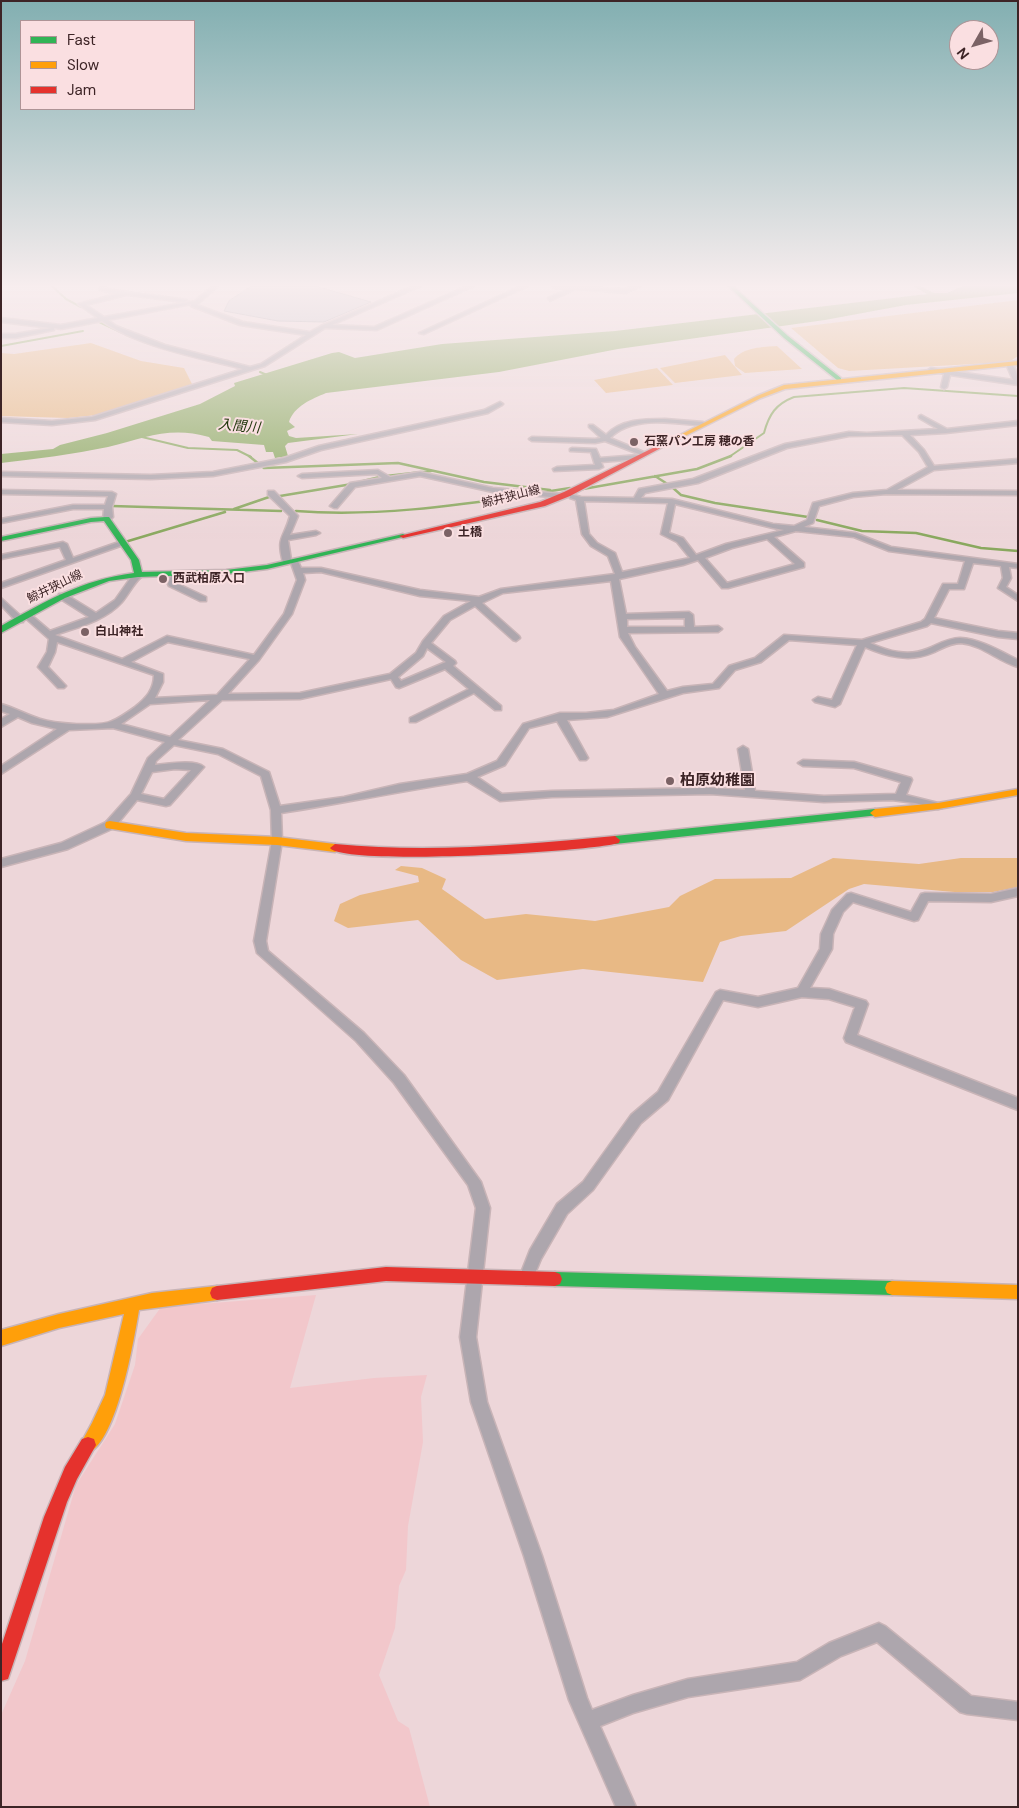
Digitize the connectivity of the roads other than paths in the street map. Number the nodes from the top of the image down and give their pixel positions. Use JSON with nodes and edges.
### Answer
{"nodes":[{"id":1,"x":245,"y":370,"type":"edge"},
{"id":2,"x":828,"y":370,"type":"edge"},
{"id":3,"x":926,"y":370,"type":"edge"},
{"id":4,"x":932,"y":370,"type":"edge"},
{"id":5,"x":1014,"y":370,"type":"edge"},
{"id":6,"x":947,"y":373,"type":"junction"},
{"id":7,"x":839,"y":379,"type":"junction"},
{"id":8,"x":1017,"y":383,"type":"edge"},
{"id":9,"x":944,"y":387,"type":"dead end"},
{"id":10,"x":500,"y":404,"type":"dead end"},
{"id":11,"x":921,"y":416,"type":"dead end"},
{"id":12,"x":1,"y":420,"type":"edge"},
{"id":13,"x":1018,"y":423,"type":"edge"},
{"id":14,"x":703,"y":424,"type":"junction"},
{"id":15,"x":591,"y":426,"type":"dead end"},
{"id":16,"x":946,"y":431,"type":"junction"},
{"id":17,"x":904,"y":433,"type":"junction"},
{"id":18,"x":532,"y":439,"type":"dead end"},
{"id":19,"x":606,"y":439,"type":"junction"},
{"id":20,"x":572,"y":450,"type":"dead end"},
{"id":21,"x":641,"y":455,"type":"junction"},
{"id":22,"x":597,"y":460,"type":"junction"},
{"id":23,"x":1018,"y":461,"type":"edge"},
{"id":24,"x":932,"y":468,"type":"junction"},
{"id":25,"x":557,"y":469,"type":"dead end"},
{"id":26,"x":1,"y":474,"type":"edge"},
{"id":27,"x":302,"y":476,"type":"dead end"},
{"id":28,"x":389,"y":478,"type":"junction"},
{"id":29,"x":1,"y":492,"type":"edge"},
{"id":30,"x":886,"y":492,"type":"junction"},
{"id":31,"x":271,"y":493,"type":"dead end"},
{"id":32,"x":1018,"y":493,"type":"edge"},
{"id":33,"x":564,"y":495,"type":"junction"},
{"id":34,"x":580,"y":499,"type":"junction"},
{"id":35,"x":636,"y":501,"type":"junction"},
{"id":36,"x":672,"y":502,"type":"junction"},
{"id":37,"x":108,"y":506,"type":"junction"},
{"id":38,"x":334,"y":506,"type":"dead end"},
{"id":39,"x":25,"y":517,"type":"junction"},
{"id":40,"x":106,"y":520,"type":"junction"},
{"id":41,"x":1,"y":522,"type":"edge"},
{"id":42,"x":792,"y":530,"type":"junction"},
{"id":43,"x":30,"y":533,"type":"junction"},
{"id":44,"x":316,"y":534,"type":"dead end"},
{"id":45,"x":769,"y":536,"type":"junction"},
{"id":46,"x":284,"y":538,"type":"junction"},
{"id":47,"x":1,"y":539,"type":"edge"},
{"id":48,"x":122,"y":544,"type":"junction"},
{"id":49,"x":1,"y":557,"type":"edge"},
{"id":50,"x":697,"y":558,"type":"junction"},
{"id":51,"x":970,"y":560,"type":"junction"},
{"id":52,"x":71,"y":561,"type":"junction"},
{"id":53,"x":293,"y":565,"type":"junction"},
{"id":54,"x":1005,"y":565,"type":"junction"},
{"id":55,"x":1018,"y":566,"type":"edge"},
{"id":56,"x":138,"y":575,"type":"junction"},
{"id":57,"x":175,"y":575,"type":"junction"},
{"id":58,"x":617,"y":576,"type":"junction"},
{"id":59,"x":1,"y":586,"type":"edge"},
{"id":60,"x":62,"y":596,"type":"junction"},
{"id":61,"x":203,"y":599,"type":"dead end"},
{"id":62,"x":1018,"y":599,"type":"edge"},
{"id":63,"x":478,"y":601,"type":"junction"},
{"id":64,"x":3,"y":605,"type":"edge"},
{"id":65,"x":94,"y":616,"type":"junction"},
{"id":66,"x":622,"y":617,"type":"junction"},
{"id":67,"x":24,"y":618,"type":"junction"},
{"id":68,"x":929,"y":620,"type":"junction"},
{"id":69,"x":718,"y":629,"type":"dead end"},
{"id":70,"x":1,"y":630,"type":"edge"},
{"id":71,"x":622,"y":630,"type":"junction"},
{"id":72,"x":690,"y":630,"type":"junction"},
{"id":73,"x":51,"y":636,"type":"junction"},
{"id":74,"x":1018,"y":636,"type":"edge"},
{"id":75,"x":516,"y":638,"type":"dead end"},
{"id":76,"x":426,"y":643,"type":"junction"},
{"id":77,"x":862,"y":643,"type":"junction"},
{"id":78,"x":256,"y":658,"type":"junction"},
{"id":79,"x":123,"y":662,"type":"junction"},
{"id":80,"x":1018,"y":664,"type":"edge"},
{"id":81,"x":447,"y":666,"type":"junction"},
{"id":82,"x":394,"y":676,"type":"junction"},
{"id":83,"x":61,"y":686,"type":"dead end"},
{"id":84,"x":475,"y":689,"type":"junction"},
{"id":85,"x":664,"y":695,"type":"junction"},
{"id":86,"x":221,"y":696,"type":"junction"},
{"id":87,"x":818,"y":700,"type":"dead end"},
{"id":88,"x":150,"y":701,"type":"junction"},
{"id":89,"x":1,"y":707,"type":"edge"},
{"id":90,"x":498,"y":708,"type":"dead end"},
{"id":91,"x":16,"y":714,"type":"junction"},
{"id":92,"x":560,"y":716,"type":"junction"},
{"id":93,"x":413,"y":720,"type":"dead end"},
{"id":94,"x":1,"y":724,"type":"edge"},
{"id":95,"x":113,"y":725,"type":"junction"},
{"id":96,"x":67,"y":727,"type":"junction"},
{"id":97,"x":172,"y":742,"type":"junction"},
{"id":98,"x":743,"y":749,"type":"dead end"},
{"id":99,"x":583,"y":758,"type":"dead end"},
{"id":100,"x":803,"y":763,"type":"dead end"},
{"id":101,"x":149,"y":769,"type":"junction"},
{"id":102,"x":1,"y":771,"type":"edge"},
{"id":103,"x":469,"y":777,"type":"junction"},
{"id":104,"x":1018,"y":792,"type":"edge"},
{"id":105,"x":750,"y":795,"type":"junction"},
{"id":106,"x":135,"y":796,"type":"junction"},
{"id":107,"x":900,"y":798,"type":"junction"},
{"id":108,"x":938,"y":806,"type":"junction"},
{"id":109,"x":276,"y":810,"type":"junction"},
{"id":110,"x":110,"y":825,"type":"junction"},
{"id":111,"x":277,"y":841,"type":"junction"},
{"id":112,"x":1,"y":863,"type":"edge"},
{"id":113,"x":1018,"y":892,"type":"edge"},
{"id":114,"x":802,"y":992,"type":"junction"},
{"id":115,"x":1018,"y":1104,"type":"edge"},
{"id":116,"x":476,"y":1275,"type":"junction"},
{"id":117,"x":526,"y":1278,"type":"junction"},
{"id":118,"x":1018,"y":1292,"type":"edge"},
{"id":119,"x":133,"y":1304,"type":"junction"},
{"id":120,"x":1,"y":1338,"type":"edge"},
{"id":121,"x":1,"y":1672,"type":"edge"},
{"id":122,"x":1018,"y":1711,"type":"edge"},
{"id":123,"x":586,"y":1722,"type":"junction"},
{"id":124,"x":626,"y":1807,"type":"edge"}],
"edges":[{"from":1,"to":12,"type":"street"},
{"from":2,"to":7,"type":"street"},
{"from":3,"to":7,"type":"street","name":"鯨井狭山線"},
{"from":4,"to":6,"type":"street"},
{"from":5,"to":8,"type":"street"},
{"from":6,"to":8,"type":"street"},
{"from":6,"to":9,"type":"street"},
{"from":7,"to":14,"type":"street","name":"鯨井狭山線"},
{"from":10,"to":26,"type":"street"},
{"from":11,"to":16,"type":"street"},
{"from":13,"to":16,"type":"street"},
{"from":14,"to":19,"type":"street"},
{"from":14,"to":21,"type":"street","name":"鯨井狭山線"},
{"from":15,"to":19,"type":"street"},
{"from":16,"to":17,"type":"street"},
{"from":17,"to":24,"type":"street"},
{"from":17,"to":35,"type":"street"},
{"from":18,"to":19,"type":"street"},
{"from":19,"to":21,"type":"street"},
{"from":20,"to":22,"type":"street"},
{"from":21,"to":22,"type":"street"},
{"from":21,"to":33,"type":"street","name":"鯨井狭山線"},
{"from":22,"to":25,"type":"street"},
{"from":23,"to":24,"type":"street"},
{"from":24,"to":30,"type":"street"},
{"from":27,"to":28,"type":"street"},
{"from":28,"to":33,"type":"street"},
{"from":28,"to":38,"type":"street"},
{"from":29,"to":37,"type":"street"},
{"from":30,"to":32,"type":"street"},
{"from":30,"to":42,"type":"street"},
{"from":31,"to":46,"type":"street"},
{"from":33,"to":34,"type":"street"},
{"from":33,"to":53,"type":"street","name":"鯨井狭山線"},
{"from":34,"to":35,"type":"street"},
{"from":34,"to":58,"type":"street"},
{"from":35,"to":36,"type":"street"},
{"from":36,"to":42,"type":"street"},
{"from":36,"to":50,"type":"street"},
{"from":37,"to":39,"type":"street"},
{"from":37,"to":40,"type":"street"},
{"from":39,"to":41,"type":"street"},
{"from":39,"to":43,"type":"street"},
{"from":40,"to":43,"type":"street"},
{"from":40,"to":48,"type":"street"},
{"from":42,"to":45,"type":"street"},
{"from":42,"to":51,"type":"street"},
{"from":43,"to":47,"type":"street"},
{"from":44,"to":46,"type":"street"},
{"from":45,"to":50,"type":"street"},
{"from":45,"to":50,"type":"street"},
{"from":46,"to":53,"type":"street"},
{"from":48,"to":52,"type":"street"},
{"from":48,"to":56,"type":"street"},
{"from":49,"to":52,"type":"street"},
{"from":50,"to":58,"type":"street"},
{"from":51,"to":54,"type":"street"},
{"from":51,"to":68,"type":"street"},
{"from":52,"to":59,"type":"street"},
{"from":53,"to":57,"type":"street","name":"鯨井狭山線"},
{"from":53,"to":63,"type":"street"},
{"from":53,"to":78,"type":"street"},
{"from":54,"to":55,"type":"street"},
{"from":54,"to":62,"type":"street"},
{"from":56,"to":57,"type":"street","name":"鯨井狭山線"},
{"from":56,"to":60,"type":"street","name":"鯨井狭山線"},
{"from":56,"to":65,"type":"street"},
{"from":57,"to":61,"type":"street"},
{"from":58,"to":63,"type":"street"},
{"from":58,"to":66,"type":"street"},
{"from":60,"to":65,"type":"street"},
{"from":60,"to":67,"type":"street","name":"鯨井狭山線"},
{"from":63,"to":75,"type":"street"},
{"from":63,"to":76,"type":"street"},
{"from":64,"to":67,"type":"street"},
{"from":65,"to":73,"type":"street"},
{"from":66,"to":71,"type":"street"},
{"from":66,"to":72,"type":"street"},
{"from":67,"to":70,"type":"street","name":"鯨井狭山線"},
{"from":67,"to":73,"type":"street"},
{"from":68,"to":74,"type":"street"},
{"from":68,"to":77,"type":"street"},
{"from":69,"to":72,"type":"street"},
{"from":71,"to":72,"type":"street"},
{"from":71,"to":85,"type":"street"},
{"from":73,"to":79,"type":"street"},
{"from":73,"to":83,"type":"street"},
{"from":76,"to":81,"type":"street"},
{"from":76,"to":82,"type":"street"},
{"from":77,"to":80,"type":"street"},
{"from":77,"to":85,"type":"street"},
{"from":77,"to":87,"type":"street"},
{"from":78,"to":79,"type":"street"},
{"from":78,"to":86,"type":"street"},
{"from":79,"to":88,"type":"street"},
{"from":81,"to":82,"type":"street"},
{"from":81,"to":84,"type":"street"},
{"from":82,"to":86,"type":"street"},
{"from":84,"to":90,"type":"street"},
{"from":84,"to":93,"type":"street"},
{"from":85,"to":92,"type":"street"},
{"from":86,"to":88,"type":"street"},
{"from":86,"to":97,"type":"street"},
{"from":88,"to":95,"type":"street"},
{"from":89,"to":91,"type":"street"},
{"from":91,"to":94,"type":"street"},
{"from":91,"to":96,"type":"street"},
{"from":92,"to":99,"type":"street"},
{"from":92,"to":103,"type":"street"},
{"from":95,"to":96,"type":"street"},
{"from":95,"to":97,"type":"street"},
{"from":96,"to":102,"type":"street"},
{"from":97,"to":101,"type":"street"},
{"from":97,"to":109,"type":"street"},
{"from":98,"to":105,"type":"street"},
{"from":100,"to":107,"type":"street"},
{"from":101,"to":106,"type":"street"},
{"from":101,"to":106,"type":"street"},
{"from":103,"to":105,"type":"street"},
{"from":103,"to":109,"type":"street"},
{"from":104,"to":108,"type":"street"},
{"from":105,"to":107,"type":"street"},
{"from":106,"to":110,"type":"street"},
{"from":107,"to":108,"type":"street"},
{"from":108,"to":111,"type":"street"},
{"from":109,"to":111,"type":"street"},
{"from":110,"to":111,"type":"street"},
{"from":110,"to":112,"type":"street"},
{"from":111,"to":116,"type":"street"},
{"from":113,"to":114,"type":"street"},
{"from":114,"to":115,"type":"street"},
{"from":114,"to":117,"type":"street"},
{"from":116,"to":117,"type":"street"},
{"from":116,"to":119,"type":"street"},
{"from":116,"to":123,"type":"street"},
{"from":117,"to":118,"type":"street"},
{"from":119,"to":120,"type":"street"},
{"from":119,"to":121,"type":"street"},
{"from":122,"to":123,"type":"street"},
{"from":123,"to":124,"type":"street"}]}
